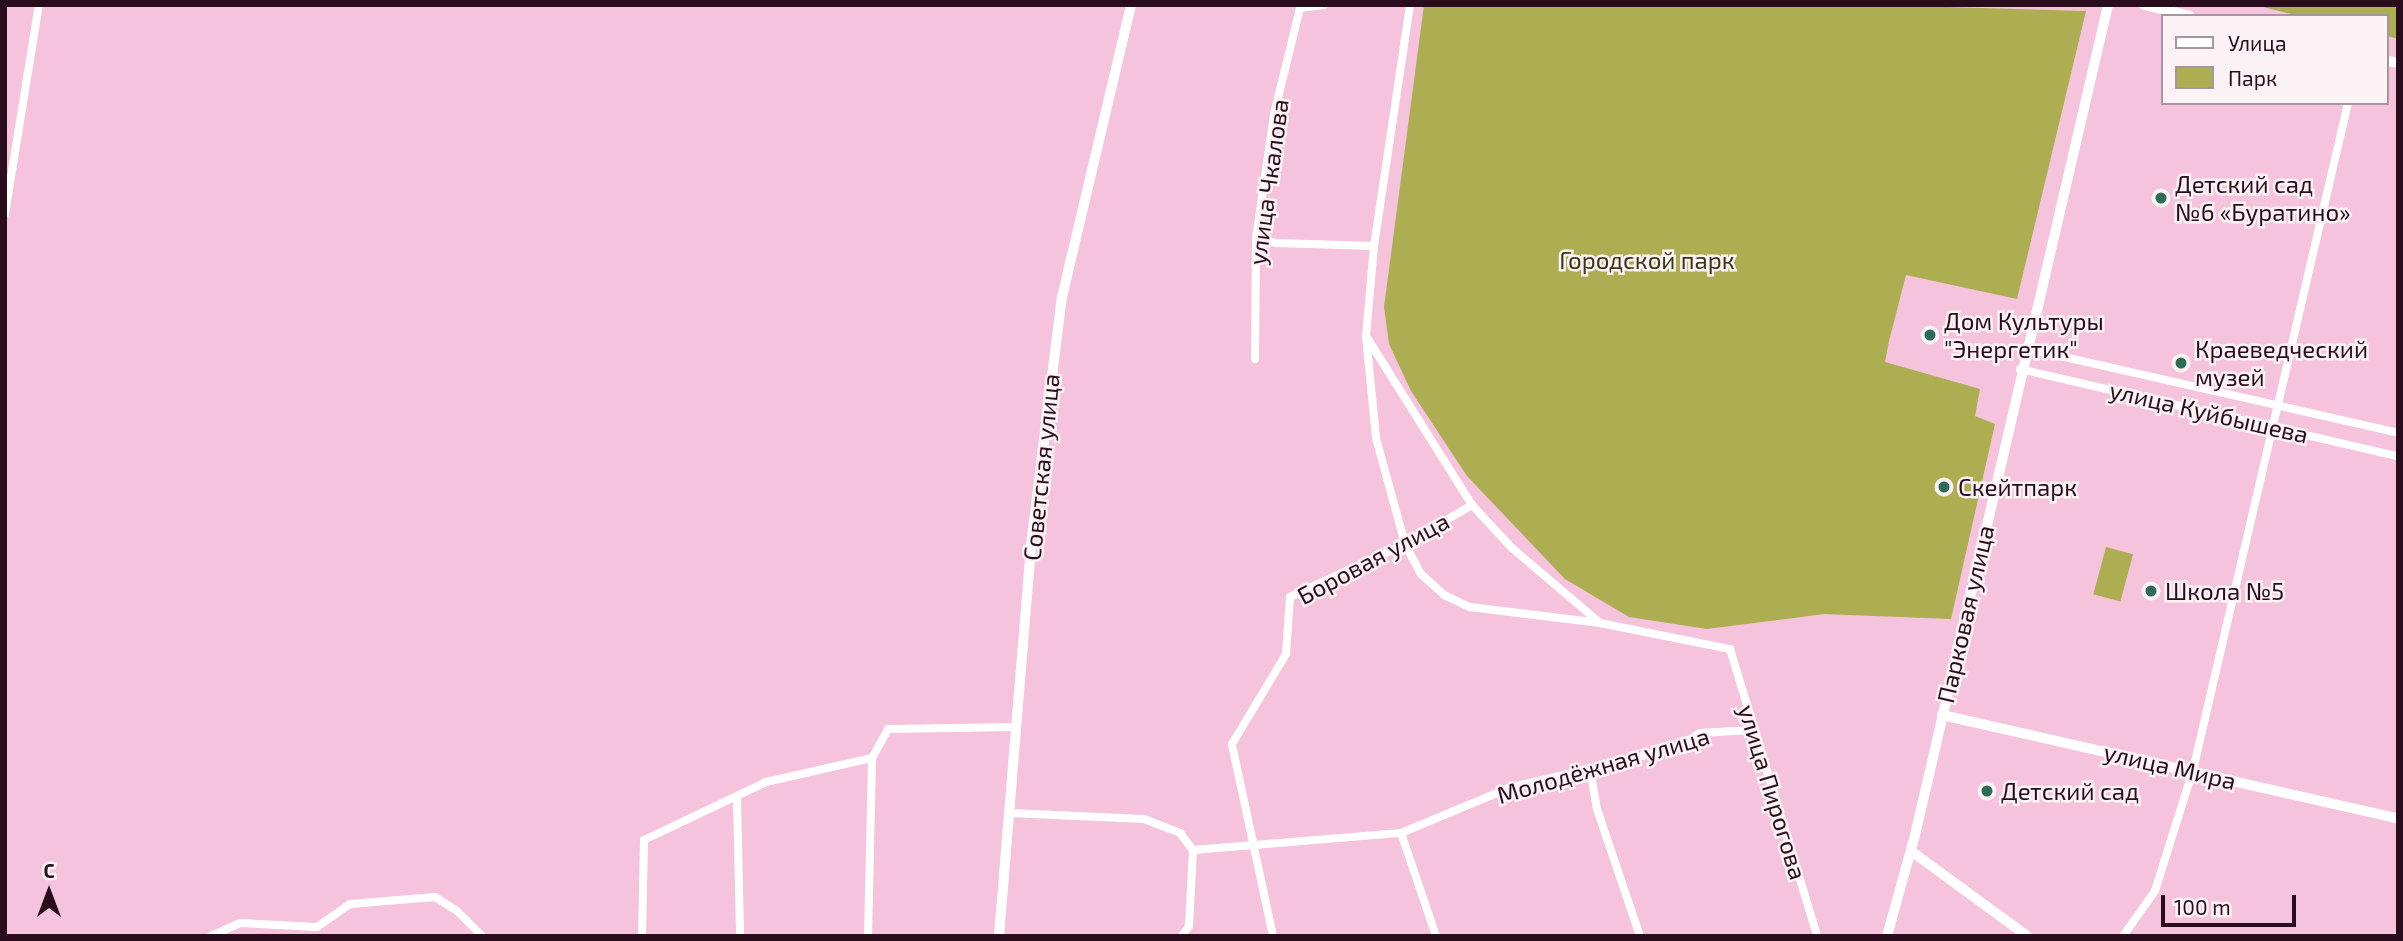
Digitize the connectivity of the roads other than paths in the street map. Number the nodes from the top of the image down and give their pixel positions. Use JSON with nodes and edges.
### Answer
{"nodes":[{"id":1,"x":39,"y":5,"type":"edge"},
{"id":2,"x":1131,"y":5,"type":"edge"},
{"id":3,"x":1324,"y":5,"type":"edge"},
{"id":4,"x":1410,"y":5,"type":"edge"},
{"id":5,"x":2108,"y":5,"type":"edge"},
{"id":6,"x":2144,"y":5,"type":"edge"},
{"id":7,"x":2182,"y":14,"type":"edge"},
{"id":8,"x":2348,"y":105,"type":"edge"},
{"id":9,"x":5,"y":214,"type":"edge"},
{"id":10,"x":1256,"y":238,"type":"junction"},
{"id":11,"x":1374,"y":246,"type":"junction"},
{"id":12,"x":1366,"y":337,"type":"junction"},
{"id":13,"x":2025,"y":348,"type":"junction"},
{"id":14,"x":1255,"y":359,"type":"dead end"},
{"id":15,"x":2020,"y":369,"type":"junction"},
{"id":16,"x":2279,"y":405,"type":"junction"},
{"id":17,"x":2274,"y":427,"type":"junction"},
{"id":18,"x":2398,"y":433,"type":"edge"},
{"id":19,"x":2398,"y":456,"type":"edge"},
{"id":20,"x":1472,"y":505,"type":"junction"},
{"id":21,"x":1405,"y":544,"type":"junction"},
{"id":22,"x":1600,"y":623,"type":"junction"},
{"id":23,"x":1942,"y":715,"type":"junction"},
{"id":24,"x":1016,"y":727,"type":"junction"},
{"id":25,"x":1753,"y":730,"type":"junction"},
{"id":26,"x":872,"y":758,"type":"junction"},
{"id":27,"x":1590,"y":769,"type":"junction"},
{"id":28,"x":2193,"y":771,"type":"junction"},
{"id":29,"x":737,"y":799,"type":"junction"},
{"id":30,"x":1009,"y":813,"type":"junction"},
{"id":31,"x":2398,"y":819,"type":"edge"},
{"id":32,"x":1401,"y":833,"type":"junction"},
{"id":33,"x":1256,"y":845,"type":"junction"},
{"id":34,"x":1193,"y":850,"type":"junction"},
{"id":35,"x":1911,"y":851,"type":"junction"},
{"id":36,"x":316,"y":931,"type":"edge"},
{"id":37,"x":211,"y":934,"type":"edge"},
{"id":38,"x":482,"y":936,"type":"edge"},
{"id":39,"x":642,"y":936,"type":"edge"},
{"id":40,"x":740,"y":936,"type":"edge"},
{"id":41,"x":868,"y":936,"type":"edge"},
{"id":42,"x":999,"y":936,"type":"edge"},
{"id":43,"x":1182,"y":936,"type":"edge"},
{"id":44,"x":1273,"y":936,"type":"edge"},
{"id":45,"x":1436,"y":936,"type":"edge"},
{"id":46,"x":1640,"y":936,"type":"edge"},
{"id":47,"x":1817,"y":936,"type":"edge"},
{"id":48,"x":1886,"y":936,"type":"edge"},
{"id":49,"x":2027,"y":936,"type":"edge"},
{"id":50,"x":2123,"y":936,"type":"edge"}],
"edges":[{"from":1,"to":9,"type":"street"},
{"from":2,"to":24,"type":"street","name":"Советская улица"},
{"from":3,"to":10,"type":"street","name":"улица Чкалова"},
{"from":4,"to":11,"type":"street"},
{"from":5,"to":13,"type":"street","name":"Парковая улица"},
{"from":6,"to":7,"type":"street"},
{"from":8,"to":16,"type":"street"},
{"from":10,"to":11,"type":"street"},
{"from":10,"to":14,"type":"street","name":"улица Чкалова"},
{"from":11,"to":12,"type":"street"},
{"from":12,"to":20,"type":"street"},
{"from":12,"to":21,"type":"street"},
{"from":13,"to":15,"type":"street","name":"Парковая улица"},
{"from":13,"to":16,"type":"street","name":"улица Куйбышева"},
{"from":15,"to":17,"type":"street","name":"улица Куйбышева"},
{"from":15,"to":23,"type":"street","name":"Парковая улица"},
{"from":16,"to":17,"type":"street"},
{"from":16,"to":18,"type":"street","name":"улица Куйбышева"},
{"from":17,"to":19,"type":"street","name":"улица Куйбышева"},
{"from":17,"to":28,"type":"street"},
{"from":20,"to":21,"type":"street","name":"Боровая улица"},
{"from":20,"to":22,"type":"street"},
{"from":21,"to":22,"type":"street"},
{"from":21,"to":33,"type":"street","name":"Боровая улица"},
{"from":22,"to":25,"type":"street","name":"улица Пирогова"},
{"from":23,"to":28,"type":"street","name":"улица Мира"},
{"from":23,"to":35,"type":"street","name":"Парковая улица"},
{"from":24,"to":26,"type":"street"},
{"from":24,"to":30,"type":"street","name":"Советская улица"},
{"from":25,"to":27,"type":"street","name":"Молодёжная улица"},
{"from":25,"to":47,"type":"street","name":"улица Пирогова"},
{"from":26,"to":29,"type":"street"},
{"from":26,"to":41,"type":"street"},
{"from":27,"to":32,"type":"street","name":"Молодёжная улица"},
{"from":27,"to":46,"type":"street"},
{"from":28,"to":31,"type":"street","name":"улица Мира"},
{"from":28,"to":50,"type":"street"},
{"from":29,"to":39,"type":"street"},
{"from":29,"to":40,"type":"street"},
{"from":30,"to":34,"type":"street"},
{"from":30,"to":42,"type":"street","name":"Советская улица"},
{"from":32,"to":33,"type":"street","name":"Молодёжная улица"},
{"from":32,"to":45,"type":"street"},
{"from":33,"to":34,"type":"street","name":"Молодёжная улица"},
{"from":33,"to":44,"type":"street","name":"Боровая улица"},
{"from":34,"to":43,"type":"street"},
{"from":35,"to":48,"type":"street","name":"Парковая улица"},
{"from":35,"to":49,"type":"street"},
{"from":36,"to":37,"type":"street"},
{"from":36,"to":38,"type":"street"}]}
